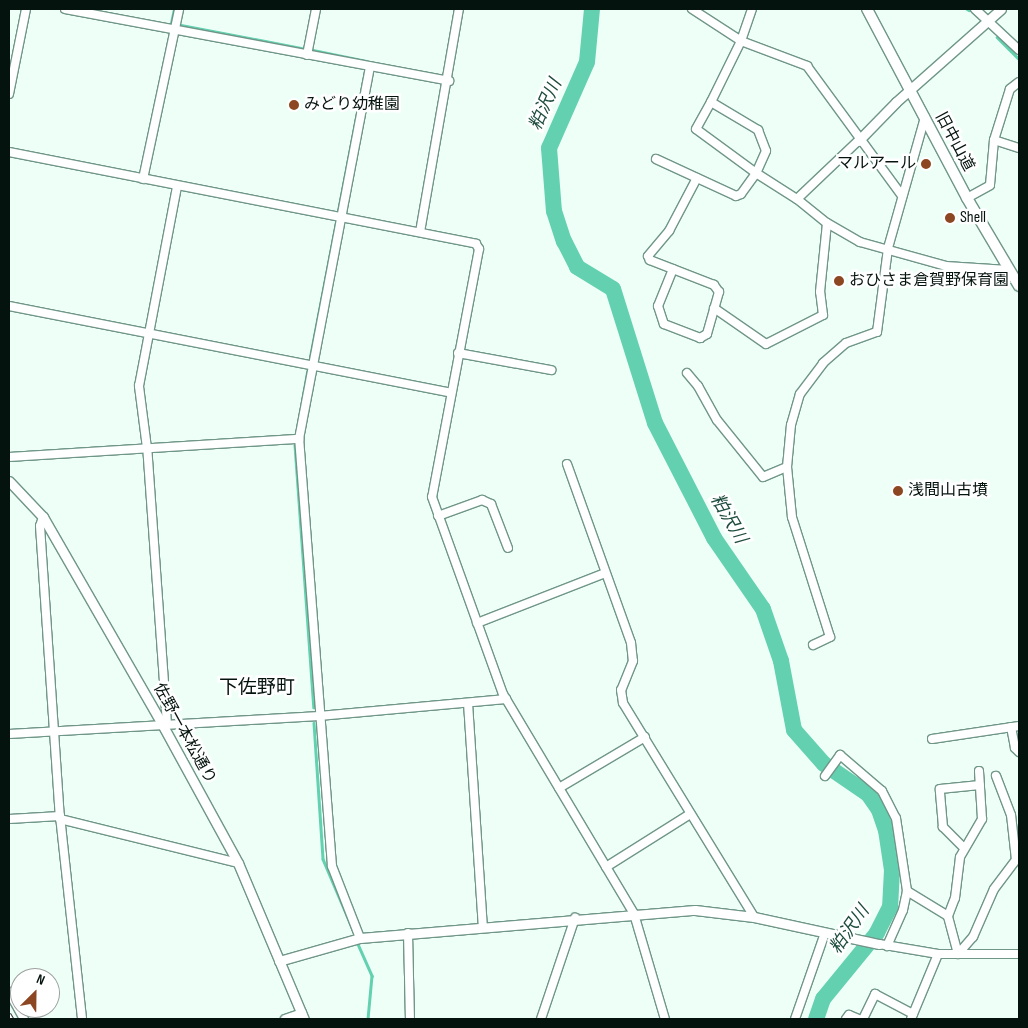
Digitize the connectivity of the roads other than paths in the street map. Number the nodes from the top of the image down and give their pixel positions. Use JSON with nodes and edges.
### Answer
{"nodes":[{"id":1,"x":26,"y":9,"type":"edge"},
{"id":2,"x":64,"y":9,"type":"edge"},
{"id":3,"x":179,"y":9,"type":"edge"},
{"id":4,"x":316,"y":9,"type":"edge"},
{"id":5,"x":459,"y":9,"type":"edge"},
{"id":6,"x":692,"y":9,"type":"edge"},
{"id":7,"x":752,"y":9,"type":"edge"},
{"id":8,"x":867,"y":9,"type":"edge"},
{"id":9,"x":975,"y":9,"type":"edge"},
{"id":10,"x":1001,"y":9,"type":"edge"},
{"id":11,"x":987,"y":21,"type":"junction"},
{"id":12,"x":175,"y":29,"type":"junction"},
{"id":13,"x":741,"y":41,"type":"junction"},
{"id":14,"x":1019,"y":50,"type":"edge"},
{"id":15,"x":306,"y":55,"type":"junction"},
{"id":16,"x":370,"y":67,"type":"junction"},
{"id":17,"x":448,"y":81,"type":"junction"},
{"id":18,"x":1019,"y":82,"type":"edge"},
{"id":19,"x":910,"y":93,"type":"junction"},
{"id":20,"x":9,"y":94,"type":"edge"},
{"id":21,"x":710,"y":102,"type":"junction"},
{"id":22,"x":925,"y":117,"type":"junction"},
{"id":23,"x":994,"y":140,"type":"junction"},
{"id":24,"x":858,"y":141,"type":"junction"},
{"id":25,"x":1019,"y":148,"type":"edge"},
{"id":26,"x":9,"y":152,"type":"edge"},
{"id":27,"x":656,"y":159,"type":"dead end"},
{"id":28,"x":756,"y":173,"type":"junction"},
{"id":29,"x":697,"y":178,"type":"junction"},
{"id":30,"x":143,"y":179,"type":"junction"},
{"id":31,"x":177,"y":187,"type":"junction"},
{"id":32,"x":902,"y":196,"type":"junction"},
{"id":33,"x":967,"y":198,"type":"junction"},
{"id":34,"x":797,"y":199,"type":"junction"},
{"id":35,"x":342,"y":217,"type":"junction"},
{"id":36,"x":826,"y":223,"type":"junction"},
{"id":37,"x":420,"y":232,"type":"junction"},
{"id":38,"x":888,"y":248,"type":"junction"},
{"id":39,"x":673,"y":269,"type":"junction"},
{"id":40,"x":1015,"y":277,"type":"edge"},
{"id":41,"x":9,"y":306,"type":"edge"},
{"id":42,"x":714,"y":308,"type":"junction"},
{"id":43,"x":147,"y":334,"type":"junction"},
{"id":44,"x":458,"y":353,"type":"junction"},
{"id":45,"x":314,"y":366,"type":"junction"},
{"id":46,"x":551,"y":370,"type":"dead end"},
{"id":47,"x":686,"y":373,"type":"dead end"},
{"id":48,"x":451,"y":393,"type":"junction"},
{"id":49,"x":299,"y":439,"type":"junction"},
{"id":50,"x":147,"y":448,"type":"junction"},
{"id":51,"x":9,"y":457,"type":"edge"},
{"id":52,"x":567,"y":464,"type":"dead end"},
{"id":53,"x":787,"y":467,"type":"junction"},
{"id":54,"x":9,"y":481,"type":"edge"},
{"id":55,"x":438,"y":516,"type":"junction"},
{"id":56,"x":43,"y":517,"type":"junction"},
{"id":57,"x":508,"y":548,"type":"dead end"},
{"id":58,"x":605,"y":573,"type":"junction"},
{"id":59,"x":477,"y":623,"type":"junction"},
{"id":60,"x":813,"y":645,"type":"dead end"},
{"id":61,"x":506,"y":699,"type":"junction"},
{"id":62,"x":468,"y":703,"type":"junction"},
{"id":63,"x":320,"y":716,"type":"junction"},
{"id":64,"x":164,"y":724,"type":"junction"},
{"id":65,"x":1019,"y":726,"type":"edge"},
{"id":66,"x":1011,"y":727,"type":"junction"},
{"id":67,"x":54,"y":731,"type":"junction"},
{"id":68,"x":9,"y":734,"type":"edge"},
{"id":69,"x":645,"y":737,"type":"junction"},
{"id":70,"x":932,"y":740,"type":"dead end"},
{"id":71,"x":1019,"y":752,"type":"edge"},
{"id":72,"x":979,"y":771,"type":"dead end"},
{"id":73,"x":825,"y":776,"type":"dead end"},
{"id":74,"x":996,"y":776,"type":"dead end"},
{"id":75,"x":980,"y":785,"type":"junction"},
{"id":76,"x":559,"y":788,"type":"junction"},
{"id":77,"x":690,"y":814,"type":"junction"},
{"id":78,"x":60,"y":818,"type":"junction"},
{"id":79,"x":9,"y":819,"type":"edge"},
{"id":80,"x":1018,"y":846,"type":"edge"},
{"id":81,"x":964,"y":848,"type":"junction"},
{"id":82,"x":238,"y":863,"type":"junction"},
{"id":83,"x":606,"y":867,"type":"junction"},
{"id":84,"x":907,"y":891,"type":"junction"},
{"id":85,"x":634,"y":914,"type":"junction"},
{"id":86,"x":948,"y":916,"type":"junction"},
{"id":87,"x":754,"y":917,"type":"junction"},
{"id":88,"x":575,"y":918,"type":"junction"},
{"id":89,"x":482,"y":927,"type":"junction"},
{"id":90,"x":408,"y":933,"type":"junction"},
{"id":91,"x":825,"y":933,"type":"junction"},
{"id":92,"x":360,"y":938,"type":"junction"},
{"id":93,"x":883,"y":945,"type":"junction"},
{"id":94,"x":938,"y":954,"type":"junction"},
{"id":95,"x":958,"y":954,"type":"junction"},
{"id":96,"x":1019,"y":954,"type":"edge"},
{"id":97,"x":280,"y":961,"type":"junction"},
{"id":98,"x":9,"y":992,"type":"edge"},
{"id":99,"x":303,"y":1016,"type":"edge"},
{"id":100,"x":912,"y":1016,"type":"edge"},
{"id":101,"x":24,"y":1019,"type":"edge"},
{"id":102,"x":82,"y":1019,"type":"edge"},
{"id":103,"x":285,"y":1019,"type":"edge"},
{"id":104,"x":410,"y":1019,"type":"edge"},
{"id":105,"x":542,"y":1019,"type":"edge"},
{"id":106,"x":665,"y":1019,"type":"edge"},
{"id":107,"x":795,"y":1019,"type":"edge"},
{"id":108,"x":846,"y":1019,"type":"edge"},
{"id":109,"x":859,"y":1019,"type":"edge"},
{"id":110,"x":863,"y":1019,"type":"edge"}],
"edges":[{"from":1,"to":20,"type":"street"},
{"from":2,"to":12,"type":"street"},
{"from":3,"to":12,"type":"street"},
{"from":4,"to":15,"type":"street"},
{"from":5,"to":17,"type":"street"},
{"from":6,"to":13,"type":"street"},
{"from":7,"to":13,"type":"street"},
{"from":8,"to":19,"type":"main road","name":"旧中山道"},
{"from":9,"to":11,"type":"street"},
{"from":10,"to":11,"type":"street"},
{"from":11,"to":14,"type":"street"},
{"from":11,"to":19,"type":"street"},
{"from":12,"to":15,"type":"street"},
{"from":12,"to":30,"type":"street"},
{"from":13,"to":21,"type":"street"},
{"from":13,"to":24,"type":"street"},
{"from":15,"to":16,"type":"street"},
{"from":16,"to":17,"type":"street"},
{"from":16,"to":35,"type":"street"},
{"from":17,"to":37,"type":"street"},
{"from":18,"to":23,"type":"street"},
{"from":19,"to":22,"type":"main road","name":"旧中山道"},
{"from":19,"to":24,"type":"street"},
{"from":21,"to":28,"type":"street"},
{"from":21,"to":28,"type":"street"},
{"from":22,"to":32,"type":"street"},
{"from":22,"to":33,"type":"main road","name":"旧中山道"},
{"from":23,"to":25,"type":"street"},
{"from":23,"to":33,"type":"street"},
{"from":24,"to":32,"type":"street"},
{"from":24,"to":34,"type":"street"},
{"from":26,"to":30,"type":"street"},
{"from":27,"to":29,"type":"street"},
{"from":28,"to":29,"type":"street"},
{"from":28,"to":34,"type":"street"},
{"from":29,"to":39,"type":"street"},
{"from":30,"to":31,"type":"street"},
{"from":31,"to":35,"type":"street"},
{"from":31,"to":43,"type":"street"},
{"from":32,"to":38,"type":"street"},
{"from":33,"to":40,"type":"main road","name":"旧中山道"},
{"from":34,"to":36,"type":"street"},
{"from":35,"to":37,"type":"street"},
{"from":35,"to":45,"type":"street"},
{"from":36,"to":38,"type":"street"},
{"from":36,"to":42,"type":"street"},
{"from":37,"to":44,"type":"street"},
{"from":38,"to":40,"type":"street"},
{"from":38,"to":53,"type":"street"},
{"from":39,"to":42,"type":"street"},
{"from":39,"to":42,"type":"street"},
{"from":41,"to":43,"type":"street"},
{"from":43,"to":45,"type":"street"},
{"from":43,"to":50,"type":"street"},
{"from":44,"to":46,"type":"street"},
{"from":44,"to":48,"type":"street"},
{"from":45,"to":48,"type":"street"},
{"from":45,"to":49,"type":"street"},
{"from":47,"to":53,"type":"street"},
{"from":48,"to":55,"type":"street"},
{"from":49,"to":50,"type":"street"},
{"from":49,"to":63,"type":"street"},
{"from":50,"to":51,"type":"street"},
{"from":50,"to":64,"type":"street"},
{"from":52,"to":58,"type":"street"},
{"from":53,"to":60,"type":"street"},
{"from":54,"to":56,"type":"street","name":"佐野一本松通り"},
{"from":55,"to":57,"type":"street"},
{"from":55,"to":59,"type":"street"},
{"from":56,"to":64,"type":"street","name":"佐野一本松通り"},
{"from":56,"to":67,"type":"street"},
{"from":58,"to":59,"type":"street"},
{"from":58,"to":69,"type":"street"},
{"from":59,"to":61,"type":"street"},
{"from":61,"to":62,"type":"street"},
{"from":61,"to":76,"type":"street"},
{"from":62,"to":63,"type":"street"},
{"from":62,"to":89,"type":"street"},
{"from":63,"to":64,"type":"street"},
{"from":63,"to":92,"type":"street"},
{"from":64,"to":67,"type":"street"},
{"from":64,"to":82,"type":"street","name":"佐野一本松通り"},
{"from":65,"to":66,"type":"street"},
{"from":66,"to":70,"type":"street"},
{"from":66,"to":71,"type":"street"},
{"from":67,"to":68,"type":"street"},
{"from":67,"to":78,"type":"street"},
{"from":69,"to":76,"type":"street"},
{"from":69,"to":77,"type":"street"},
{"from":72,"to":75,"type":"street"},
{"from":73,"to":84,"type":"street"},
{"from":74,"to":80,"type":"street"},
{"from":75,"to":81,"type":"street"},
{"from":75,"to":81,"type":"street"},
{"from":76,"to":83,"type":"street"},
{"from":77,"to":83,"type":"street"},
{"from":77,"to":87,"type":"street"},
{"from":78,"to":79,"type":"street"},
{"from":78,"to":82,"type":"street"},
{"from":78,"to":102,"type":"street"},
{"from":80,"to":95,"type":"street"},
{"from":81,"to":86,"type":"street"},
{"from":82,"to":97,"type":"street","name":"佐野一本松通り"},
{"from":83,"to":85,"type":"street"},
{"from":84,"to":86,"type":"street"},
{"from":84,"to":93,"type":"street"},
{"from":85,"to":87,"type":"street"},
{"from":85,"to":88,"type":"street"},
{"from":85,"to":106,"type":"street"},
{"from":86,"to":95,"type":"street"},
{"from":87,"to":91,"type":"street"},
{"from":88,"to":89,"type":"street"},
{"from":88,"to":105,"type":"street"},
{"from":89,"to":90,"type":"street"},
{"from":90,"to":92,"type":"street"},
{"from":90,"to":104,"type":"street"},
{"from":91,"to":93,"type":"street"},
{"from":91,"to":107,"type":"street"},
{"from":92,"to":97,"type":"street"},
{"from":93,"to":94,"type":"street"},
{"from":94,"to":95,"type":"street"},
{"from":94,"to":100,"type":"street"},
{"from":95,"to":96,"type":"street"},
{"from":97,"to":99,"type":"street","name":"佐野一本松通り"},
{"from":98,"to":101,"type":"street"},
{"from":99,"to":103,"type":"street"},
{"from":100,"to":110,"type":"street"},
{"from":108,"to":109,"type":"street"}]}
